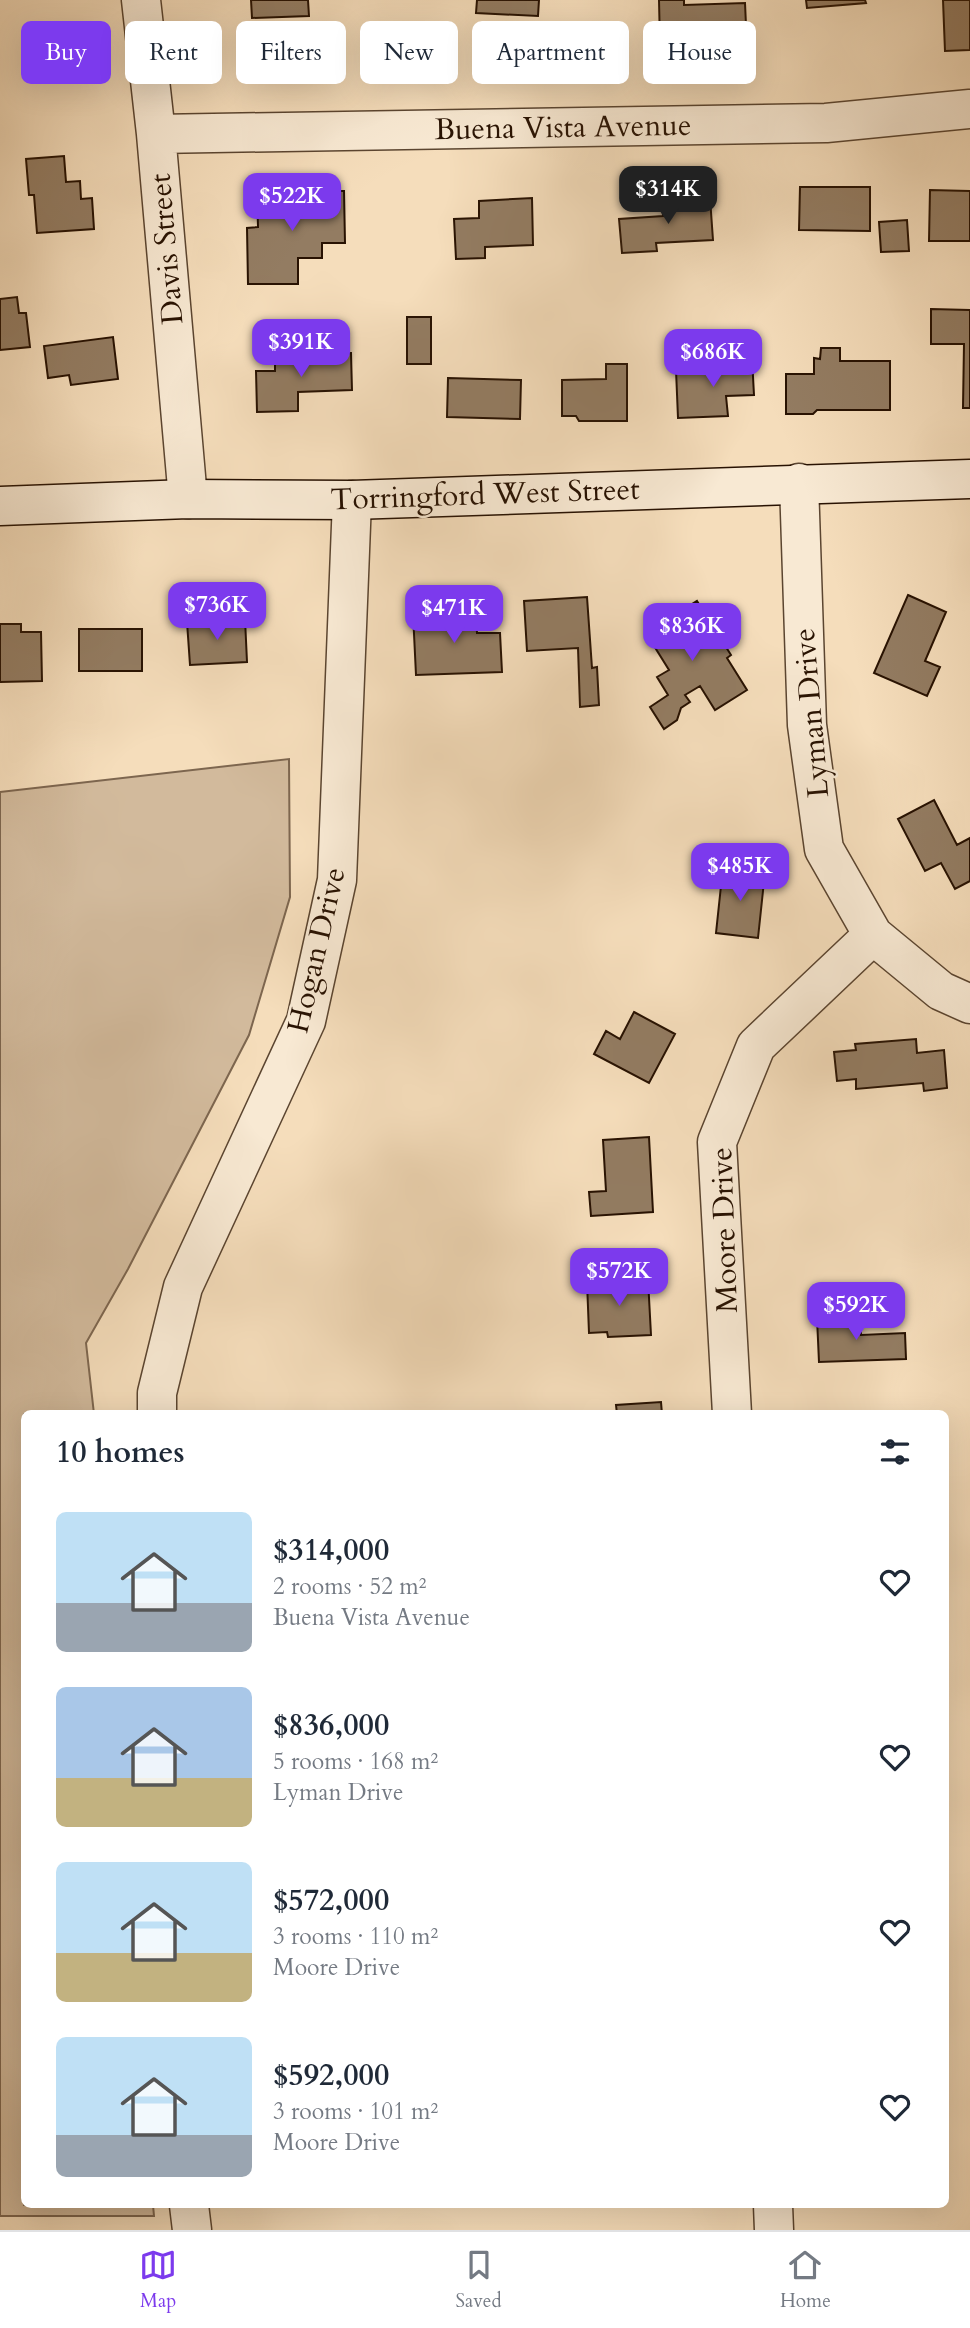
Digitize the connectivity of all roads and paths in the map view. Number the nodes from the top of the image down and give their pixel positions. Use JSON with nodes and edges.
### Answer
{"nodes":[{"id":1,"x":141,"y":0,"type":"edge"},
{"id":2,"x":970,"y":110,"type":"edge"},
{"id":3,"x":156,"y":134,"type":"junction"},
{"id":4,"x":970,"y":479,"type":"edge"},
{"id":5,"x":799,"y":483,"type":"junction"},
{"id":6,"x":188,"y":499,"type":"junction"},
{"id":7,"x":352,"y":500,"type":"junction"},
{"id":8,"x":0,"y":506,"type":"edge"},
{"id":9,"x":873,"y":935,"type":"junction"},
{"id":10,"x":970,"y":1004,"type":"edge"},
{"id":11,"x":157,"y":1410,"type":"edge"},
{"id":12,"x":732,"y":1410,"type":"edge"},
{"id":13,"x":189,"y":2208,"type":"edge"},
{"id":14,"x":773,"y":2208,"type":"edge"},
{"id":15,"x":192,"y":2230,"type":"edge"},
{"id":16,"x":774,"y":2230,"type":"edge"}],
"edges":[{"from":1,"to":3,"type":"street","name":"Davis Street"},
{"from":2,"to":3,"type":"street","name":"Buena Vista Avenue"},
{"from":3,"to":6,"type":"street","name":"Davis Street"},
{"from":4,"to":5,"type":"street","name":"Torringford West Street"},
{"from":5,"to":7,"type":"street","name":"Torringford West Street"},
{"from":5,"to":9,"type":"street","name":"Lyman Drive"},
{"from":6,"to":7,"type":"street","name":"Torringford West Street"},
{"from":6,"to":8,"type":"street","name":"Torringford West Street"},
{"from":7,"to":11,"type":"street","name":"Hogan Drive"},
{"from":9,"to":10,"type":"street","name":"Lyman Drive"},
{"from":9,"to":12,"type":"street","name":"Moore Drive"},
{"from":13,"to":15,"type":"street"},
{"from":14,"to":16,"type":"street"}]}
